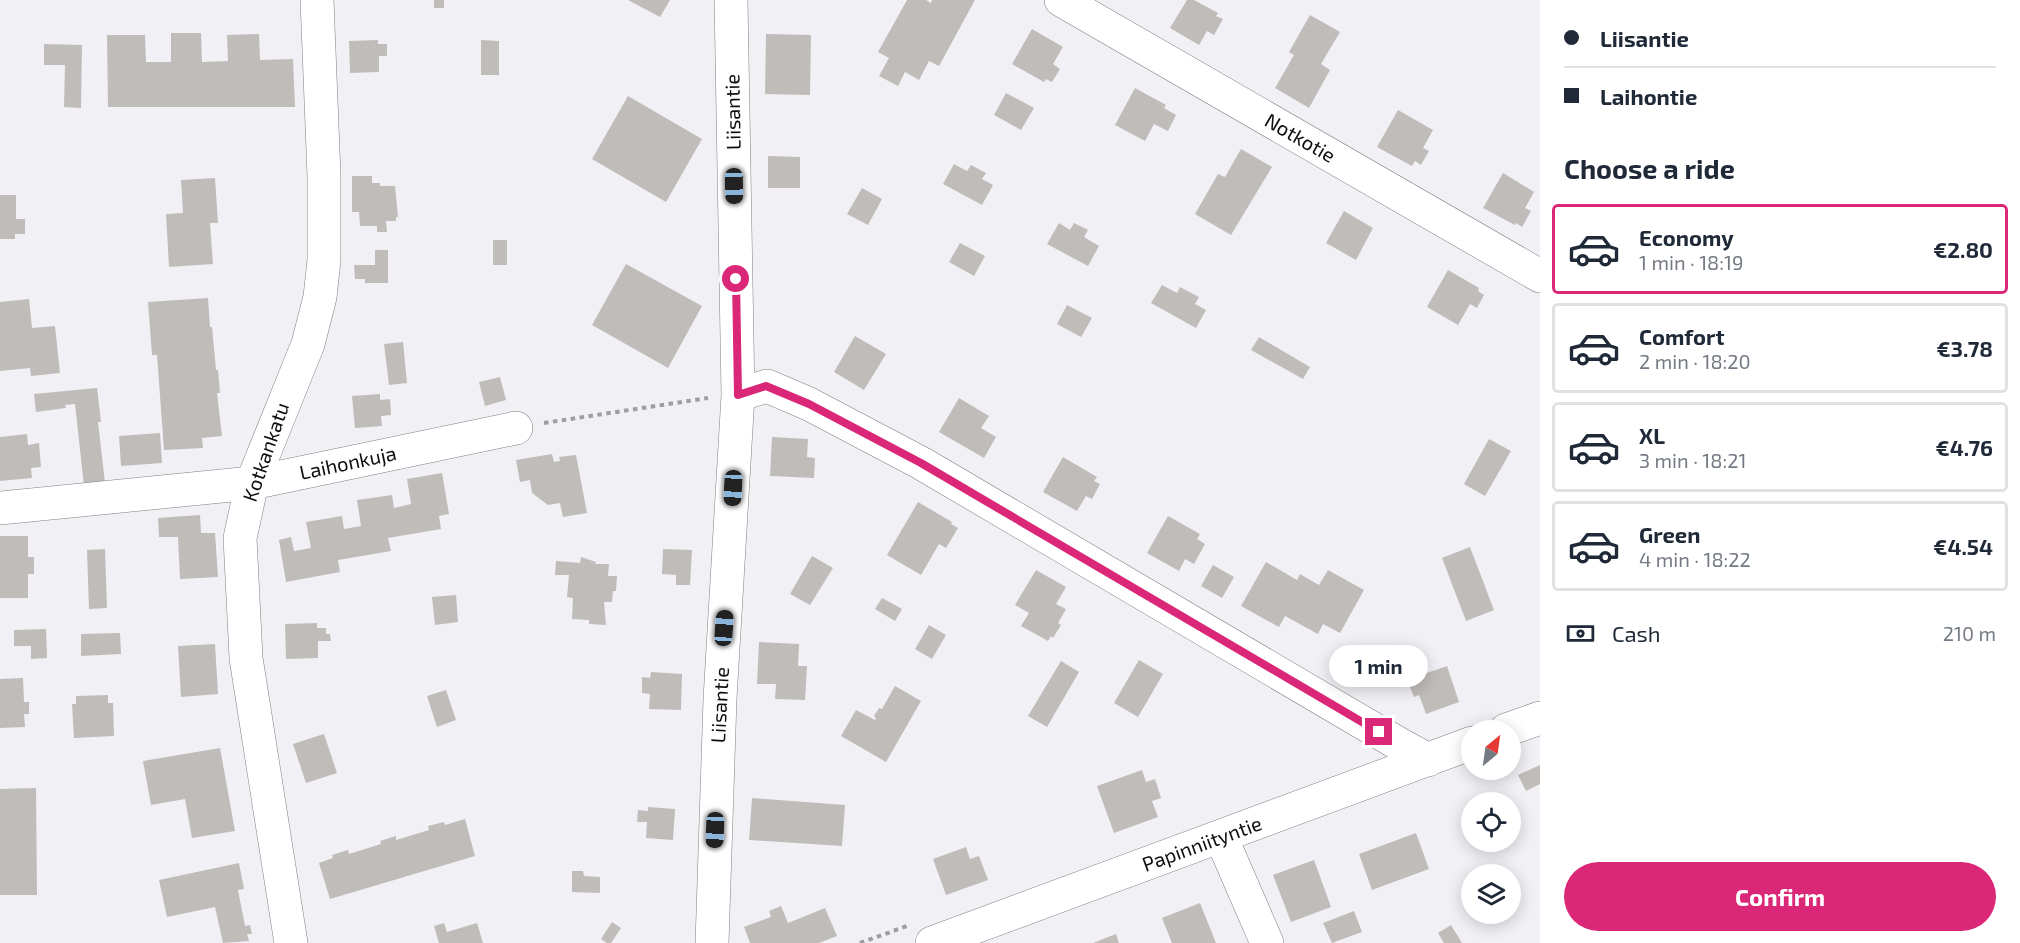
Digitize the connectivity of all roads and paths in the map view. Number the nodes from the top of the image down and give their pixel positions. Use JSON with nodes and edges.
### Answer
{"nodes":[{"id":1,"x":317,"y":0,"type":"edge"},
{"id":2,"x":731,"y":0,"type":"edge"},
{"id":3,"x":1061,"y":0,"type":"edge"},
{"id":4,"x":1540,"y":276,"type":"edge"},
{"id":5,"x":738,"y":395,"type":"junction"},
{"id":6,"x":516,"y":428,"type":"joint"},
{"id":7,"x":252,"y":483,"type":"junction"},
{"id":8,"x":0,"y":508,"type":"edge"},
{"id":9,"x":1540,"y":718,"type":"edge"},
{"id":10,"x":1521,"y":725,"type":"edge"},
{"id":11,"x":1461,"y":747,"type":"edge"},
{"id":12,"x":1428,"y":760,"type":"junction"},
{"id":13,"x":1221,"y":837,"type":"junction"},
{"id":14,"x":291,"y":943,"type":"edge"},
{"id":15,"x":712,"y":943,"type":"edge"},
{"id":16,"x":932,"y":943,"type":"edge"},
{"id":17,"x":1267,"y":943,"type":"edge"}],
"edges":[{"from":1,"to":7,"type":"street","name":"Kotkankatu"},
{"from":2,"to":5,"type":"street","name":"Liisantie"},
{"from":3,"to":4,"type":"street","name":"Notkotie"},
{"from":5,"to":6,"type":"path"},
{"from":5,"to":12,"type":"street"},
{"from":5,"to":15,"type":"street","name":"Liisantie"},
{"from":6,"to":7,"type":"street","name":"Laihonkuja"},
{"from":7,"to":8,"type":"street","name":"Laihonkuja"},
{"from":7,"to":14,"type":"street","name":"Kotkankatu"},
{"from":9,"to":10,"type":"street"},
{"from":11,"to":12,"type":"street","name":"Papinniityntie"},
{"from":12,"to":13,"type":"street","name":"Papinniityntie"},
{"from":13,"to":16,"type":"street","name":"Papinniityntie"},
{"from":13,"to":17,"type":"street"}]}
